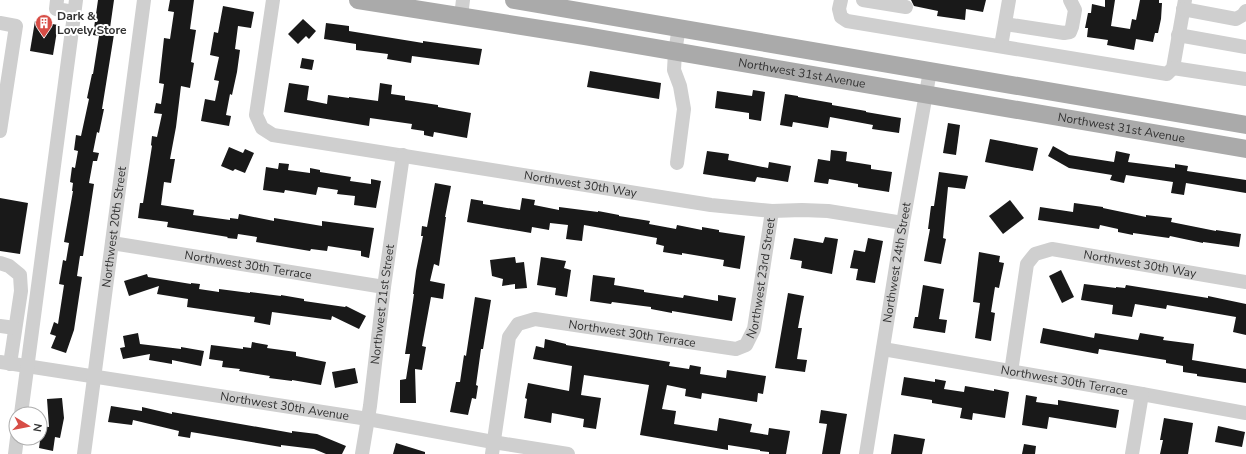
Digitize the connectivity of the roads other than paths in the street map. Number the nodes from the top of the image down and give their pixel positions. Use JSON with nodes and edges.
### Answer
{"nodes":[{"id":1,"x":57,"y":0,"type":"edge"},
{"id":2,"x":144,"y":0,"type":"edge"},
{"id":3,"x":273,"y":0,"type":"edge"},
{"id":4,"x":358,"y":0,"type":"edge"},
{"id":5,"x":514,"y":0,"type":"edge"},
{"id":6,"x":841,"y":0,"type":"edge"},
{"id":7,"x":864,"y":0,"type":"edge"},
{"id":8,"x":1009,"y":0,"type":"edge"},
{"id":9,"x":1070,"y":0,"type":"edge"},
{"id":10,"x":1184,"y":5,"type":"edge"},
{"id":11,"x":75,"y":6,"type":"edge"},
{"id":12,"x":906,"y":7,"type":"dead end"},
{"id":13,"x":462,"y":8,"type":"edge"},
{"id":14,"x":1246,"y":11,"type":"edge"},
{"id":15,"x":0,"y":23,"type":"edge"},
{"id":16,"x":1005,"y":24,"type":"junction"},
{"id":17,"x":679,"y":27,"type":"junction"},
{"id":18,"x":1178,"y":36,"type":"junction"},
{"id":19,"x":1001,"y":46,"type":"junction"},
{"id":20,"x":1246,"y":47,"type":"edge"},
{"id":21,"x":674,"y":52,"type":"junction"},
{"id":22,"x":1173,"y":68,"type":"junction"},
{"id":23,"x":930,"y":71,"type":"junction"},
{"id":24,"x":1246,"y":79,"type":"edge"},
{"id":25,"x":925,"y":95,"type":"junction"},
{"id":26,"x":1246,"y":125,"type":"edge"},
{"id":27,"x":0,"y":131,"type":"edge"},
{"id":28,"x":1246,"y":149,"type":"edge"},
{"id":29,"x":403,"y":155,"type":"junction"},
{"id":30,"x":677,"y":163,"type":"dead end"},
{"id":31,"x":772,"y":211,"type":"junction"},
{"id":32,"x":903,"y":223,"type":"junction"},
{"id":33,"x":112,"y":243,"type":"junction"},
{"id":34,"x":0,"y":263,"type":"edge"},
{"id":35,"x":1246,"y":282,"type":"edge"},
{"id":36,"x":384,"y":287,"type":"junction"},
{"id":37,"x":0,"y":326,"type":"edge"},
{"id":38,"x":15,"y":328,"type":"junction"},
{"id":39,"x":746,"y":345,"type":"joint"},
{"id":40,"x":883,"y":349,"type":"junction"},
{"id":41,"x":5,"y":363,"type":"edge"},
{"id":42,"x":27,"y":366,"type":"junction"},
{"id":43,"x":1011,"y":372,"type":"junction"},
{"id":44,"x":94,"y":377,"type":"junction"},
{"id":45,"x":1142,"y":394,"type":"junction"},
{"id":46,"x":21,"y":406,"type":"edge"},
{"id":47,"x":1246,"y":413,"type":"edge"},
{"id":48,"x":368,"y":419,"type":"junction"},
{"id":49,"x":493,"y":448,"type":"edge"},
{"id":50,"x":84,"y":454,"type":"edge"},
{"id":51,"x":362,"y":454,"type":"edge"},
{"id":52,"x":568,"y":454,"type":"edge"},
{"id":53,"x":866,"y":454,"type":"edge"},
{"id":54,"x":1132,"y":454,"type":"edge"}],
"edges":[{"from":1,"to":11,"type":"street"},
{"from":2,"to":33,"type":"street","name":"Northwest 20th Street"},
{"from":3,"to":29,"type":"street","name":"Northwest 30th Way"},
{"from":4,"to":13,"type":"main road","name":"Northwest 31st Avenue"},
{"from":5,"to":17,"type":"main road","name":"Northwest 31st Avenue"},
{"from":6,"to":19,"type":"street"},
{"from":7,"to":12,"type":"street"},
{"from":8,"to":16,"type":"street"},
{"from":9,"to":16,"type":"street"},
{"from":10,"to":14,"type":"street"},
{"from":10,"to":18,"type":"street"},
{"from":11,"to":42,"type":"street"},
{"from":13,"to":21,"type":"main road","name":"Northwest 31st Avenue"},
{"from":15,"to":27,"type":"street"},
{"from":16,"to":19,"type":"street"},
{"from":17,"to":21,"type":"street"},
{"from":17,"to":23,"type":"main road","name":"Northwest 31st Avenue"},
{"from":18,"to":20,"type":"street"},
{"from":18,"to":22,"type":"street"},
{"from":19,"to":22,"type":"street"},
{"from":21,"to":25,"type":"main road","name":"Northwest 31st Avenue"},
{"from":21,"to":30,"type":"street"},
{"from":22,"to":24,"type":"street"},
{"from":23,"to":25,"type":"street","name":"Northwest 24th Street"},
{"from":23,"to":26,"type":"main road","name":"Northwest 31st Avenue"},
{"from":25,"to":28,"type":"main road","name":"Northwest 31st Avenue"},
{"from":25,"to":32,"type":"street","name":"Northwest 24th Street"},
{"from":29,"to":31,"type":"street","name":"Northwest 30th Way"},
{"from":29,"to":36,"type":"street","name":"Northwest 21st Street"},
{"from":31,"to":32,"type":"street","name":"Northwest 30th Way"},
{"from":31,"to":39,"type":"street","name":"Northwest 23rd Street"},
{"from":32,"to":40,"type":"street","name":"Northwest 24th Street"},
{"from":33,"to":36,"type":"street","name":"Northwest 30th Terrace"},
{"from":33,"to":44,"type":"street","name":"Northwest 20th Street"},
{"from":34,"to":38,"type":"street"},
{"from":35,"to":43,"type":"street","name":"Northwest 30th Way"},
{"from":36,"to":48,"type":"street","name":"Northwest 21st Street"},
{"from":37,"to":38,"type":"street"},
{"from":38,"to":41,"type":"street"},
{"from":39,"to":49,"type":"street","name":"Northwest 30th Terrace"},
{"from":40,"to":43,"type":"street","name":"Northwest 30th Terrace"},
{"from":40,"to":53,"type":"street","name":"Northwest 24th Street"},
{"from":41,"to":42,"type":"street","name":"Northwest 30th Avenue"},
{"from":42,"to":44,"type":"street","name":"Northwest 30th Avenue"},
{"from":42,"to":46,"type":"street"},
{"from":43,"to":45,"type":"street","name":"Northwest 30th Terrace"},
{"from":44,"to":48,"type":"street","name":"Northwest 30th Avenue"},
{"from":44,"to":50,"type":"street","name":"Northwest 20th Street"},
{"from":45,"to":47,"type":"street","name":"Northwest 30th Terrace"},
{"from":45,"to":54,"type":"street"},
{"from":48,"to":49,"type":"street","name":"Northwest 30th Avenue"},
{"from":48,"to":51,"type":"street","name":"Northwest 21st Street"},
{"from":49,"to":52,"type":"street","name":"Northwest 30th Avenue"}]}
